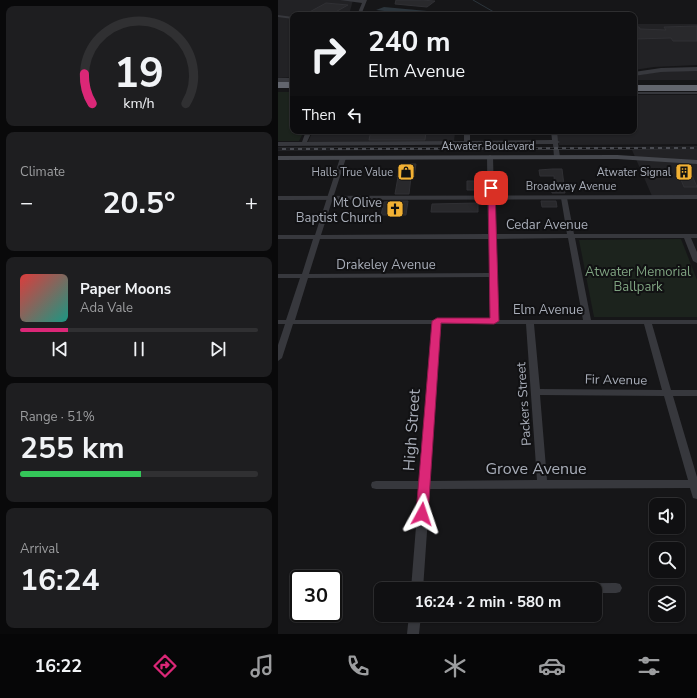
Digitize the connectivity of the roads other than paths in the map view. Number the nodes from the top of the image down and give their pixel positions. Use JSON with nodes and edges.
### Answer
{"nodes":[{"id":1,"x":342,"y":0,"type":"edge"},
{"id":2,"x":365,"y":1,"type":"edge"},
{"id":3,"x":361,"y":12,"type":"edge"},
{"id":4,"x":278,"y":16,"type":"edge"},
{"id":5,"x":290,"y":18,"type":"edge"},
{"id":6,"x":697,"y":68,"type":"edge"},
{"id":7,"x":637,"y":73,"type":"edge"},
{"id":8,"x":278,"y":80,"type":"edge"},
{"id":9,"x":290,"y":80,"type":"edge"},
{"id":10,"x":637,"y":83,"type":"edge"},
{"id":11,"x":697,"y":83,"type":"edge"},
{"id":12,"x":290,"y":84,"type":"edge"},
{"id":13,"x":278,"y":85,"type":"edge"},
{"id":14,"x":637,"y":88,"type":"edge"},
{"id":15,"x":697,"y":88,"type":"edge"},
{"id":16,"x":290,"y":89,"type":"edge"},
{"id":17,"x":278,"y":90,"type":"edge"},
{"id":18,"x":637,"y":93,"type":"edge"},
{"id":19,"x":697,"y":93,"type":"edge"},
{"id":20,"x":308,"y":134,"type":"edge"},
{"id":21,"x":467,"y":134,"type":"edge"},
{"id":22,"x":555,"y":134,"type":"edge"},
{"id":23,"x":556,"y":142,"type":"junction"},
{"id":24,"x":466,"y":143,"type":"junction"},
{"id":25,"x":278,"y":144,"type":"edge"},
{"id":26,"x":304,"y":144,"type":"junction"},
{"id":27,"x":490,"y":157,"type":"junction"},
{"id":28,"x":557,"y":157,"type":"junction"},
{"id":29,"x":278,"y":158,"type":"edge"},
{"id":30,"x":343,"y":158,"type":"junction"},
{"id":31,"x":697,"y":162,"type":"edge"},
{"id":32,"x":697,"y":197,"type":"edge"},
{"id":33,"x":278,"y":198,"type":"edge"},
{"id":34,"x":330,"y":198,"type":"junction"},
{"id":35,"x":492,"y":198,"type":"junction"},
{"id":36,"x":564,"y":198,"type":"junction"},
{"id":37,"x":492,"y":236,"type":"junction"},
{"id":38,"x":572,"y":236,"type":"junction"},
{"id":39,"x":687,"y":236,"type":"junction"},
{"id":40,"x":697,"y":236,"type":"edge"},
{"id":41,"x":278,"y":237,"type":"edge"},
{"id":42,"x":318,"y":237,"type":"junction"},
{"id":43,"x":697,"y":261,"type":"edge"},
{"id":44,"x":494,"y":275,"type":"junction"},
{"id":45,"x":278,"y":276,"type":"edge"},
{"id":46,"x":305,"y":276,"type":"junction"},
{"id":47,"x":437,"y":321,"type":"junction"},
{"id":48,"x":494,"y":321,"type":"junction"},
{"id":49,"x":530,"y":321,"type":"junction"},
{"id":50,"x":587,"y":321,"type":"junction"},
{"id":51,"x":278,"y":322,"type":"edge"},
{"id":52,"x":290,"y":322,"type":"junction"},
{"id":53,"x":647,"y":322,"type":"junction"},
{"id":54,"x":697,"y":322,"type":"edge"},
{"id":55,"x":278,"y":358,"type":"edge"},
{"id":56,"x":535,"y":392,"type":"junction"},
{"id":57,"x":668,"y":393,"type":"junction"},
{"id":58,"x":697,"y":393,"type":"edge"},
{"id":59,"x":542,"y":484,"type":"junction"},
{"id":60,"x":695,"y":484,"type":"edge"},
{"id":61,"x":376,"y":485,"type":"dead end"},
{"id":62,"x":424,"y":485,"type":"junction"},
{"id":63,"x":697,"y":495,"type":"edge"},
{"id":64,"x":417,"y":582,"type":"edge"},
{"id":65,"x":602,"y":588,"type":"edge"},
{"id":66,"x":616,"y":588,"type":"dead end"},
{"id":67,"x":414,"y":622,"type":"edge"},
{"id":68,"x":413,"y":634,"type":"edge"}],
"edges":[{"from":1,"to":2,"type":"street"},
{"from":2,"to":3,"type":"street"},
{"from":4,"to":5,"type":"street"},
{"from":6,"to":7,"type":"street"},
{"from":8,"to":9,"type":"street"},
{"from":10,"to":11,"type":"highway"},
{"from":12,"to":13,"type":"highway"},
{"from":14,"to":15,"type":"highway"},
{"from":16,"to":17,"type":"highway"},
{"from":18,"to":19,"type":"street"},
{"from":20,"to":26,"type":"street"},
{"from":21,"to":24,"type":"street"},
{"from":22,"to":23,"type":"street"},
{"from":23,"to":24,"type":"street"},
{"from":23,"to":28,"type":"street"},
{"from":24,"to":26,"type":"street"},
{"from":25,"to":26,"type":"street"},
{"from":27,"to":28,"type":"main road","name":"Atwater Boulevard"},
{"from":27,"to":30,"type":"main road","name":"Atwater Boulevard"},
{"from":27,"to":35,"type":"street"},
{"from":28,"to":31,"type":"main road","name":"Atwater Boulevard"},
{"from":29,"to":30,"type":"main road","name":"Atwater Boulevard"},
{"from":30,"to":34,"type":"street"},
{"from":32,"to":36,"type":"street","name":"Broadway Avenue"},
{"from":33,"to":34,"type":"street","name":"Broadway Avenue"},
{"from":34,"to":35,"type":"street","name":"Broadway Avenue"},
{"from":34,"to":42,"type":"street"},
{"from":35,"to":36,"type":"street","name":"Broadway Avenue"},
{"from":35,"to":37,"type":"street"},
{"from":36,"to":38,"type":"street"},
{"from":37,"to":38,"type":"street","name":"Cedar Avenue"},
{"from":37,"to":42,"type":"street","name":"Cedar Avenue"},
{"from":37,"to":44,"type":"street"},
{"from":38,"to":39,"type":"street","name":"Cedar Avenue"},
{"from":38,"to":50,"type":"street"},
{"from":39,"to":40,"type":"street","name":"Cedar Avenue"},
{"from":39,"to":43,"type":"street"},
{"from":41,"to":42,"type":"street","name":"Cedar Avenue"},
{"from":42,"to":46,"type":"street"},
{"from":44,"to":46,"type":"street","name":"Drakeley Avenue"},
{"from":44,"to":48,"type":"street"},
{"from":45,"to":46,"type":"street","name":"Drakeley Avenue"},
{"from":46,"to":52,"type":"street"},
{"from":47,"to":48,"type":"street","name":"Elm Avenue"},
{"from":47,"to":52,"type":"street","name":"Elm Avenue"},
{"from":47,"to":62,"type":"street","name":"High Street"},
{"from":48,"to":49,"type":"street","name":"Elm Avenue"},
{"from":49,"to":50,"type":"street","name":"Elm Avenue"},
{"from":49,"to":56,"type":"street","name":"Packers Street"},
{"from":50,"to":53,"type":"street","name":"Elm Avenue"},
{"from":51,"to":52,"type":"street","name":"Elm Avenue"},
{"from":52,"to":55,"type":"street"},
{"from":53,"to":54,"type":"street","name":"Elm Avenue"},
{"from":53,"to":57,"type":"street"},
{"from":56,"to":57,"type":"street","name":"Fir Avenue"},
{"from":56,"to":59,"type":"street","name":"Packers Street"},
{"from":57,"to":58,"type":"street","name":"Fir Avenue"},
{"from":57,"to":60,"type":"street"},
{"from":59,"to":60,"type":"street","name":"Grove Avenue"},
{"from":59,"to":62,"type":"street","name":"Grove Avenue"},
{"from":60,"to":63,"type":"street"},
{"from":61,"to":62,"type":"street","name":"Grove Avenue"},
{"from":62,"to":64,"type":"street","name":"High Street"},
{"from":65,"to":66,"type":"street"},
{"from":67,"to":68,"type":"street"}]}
